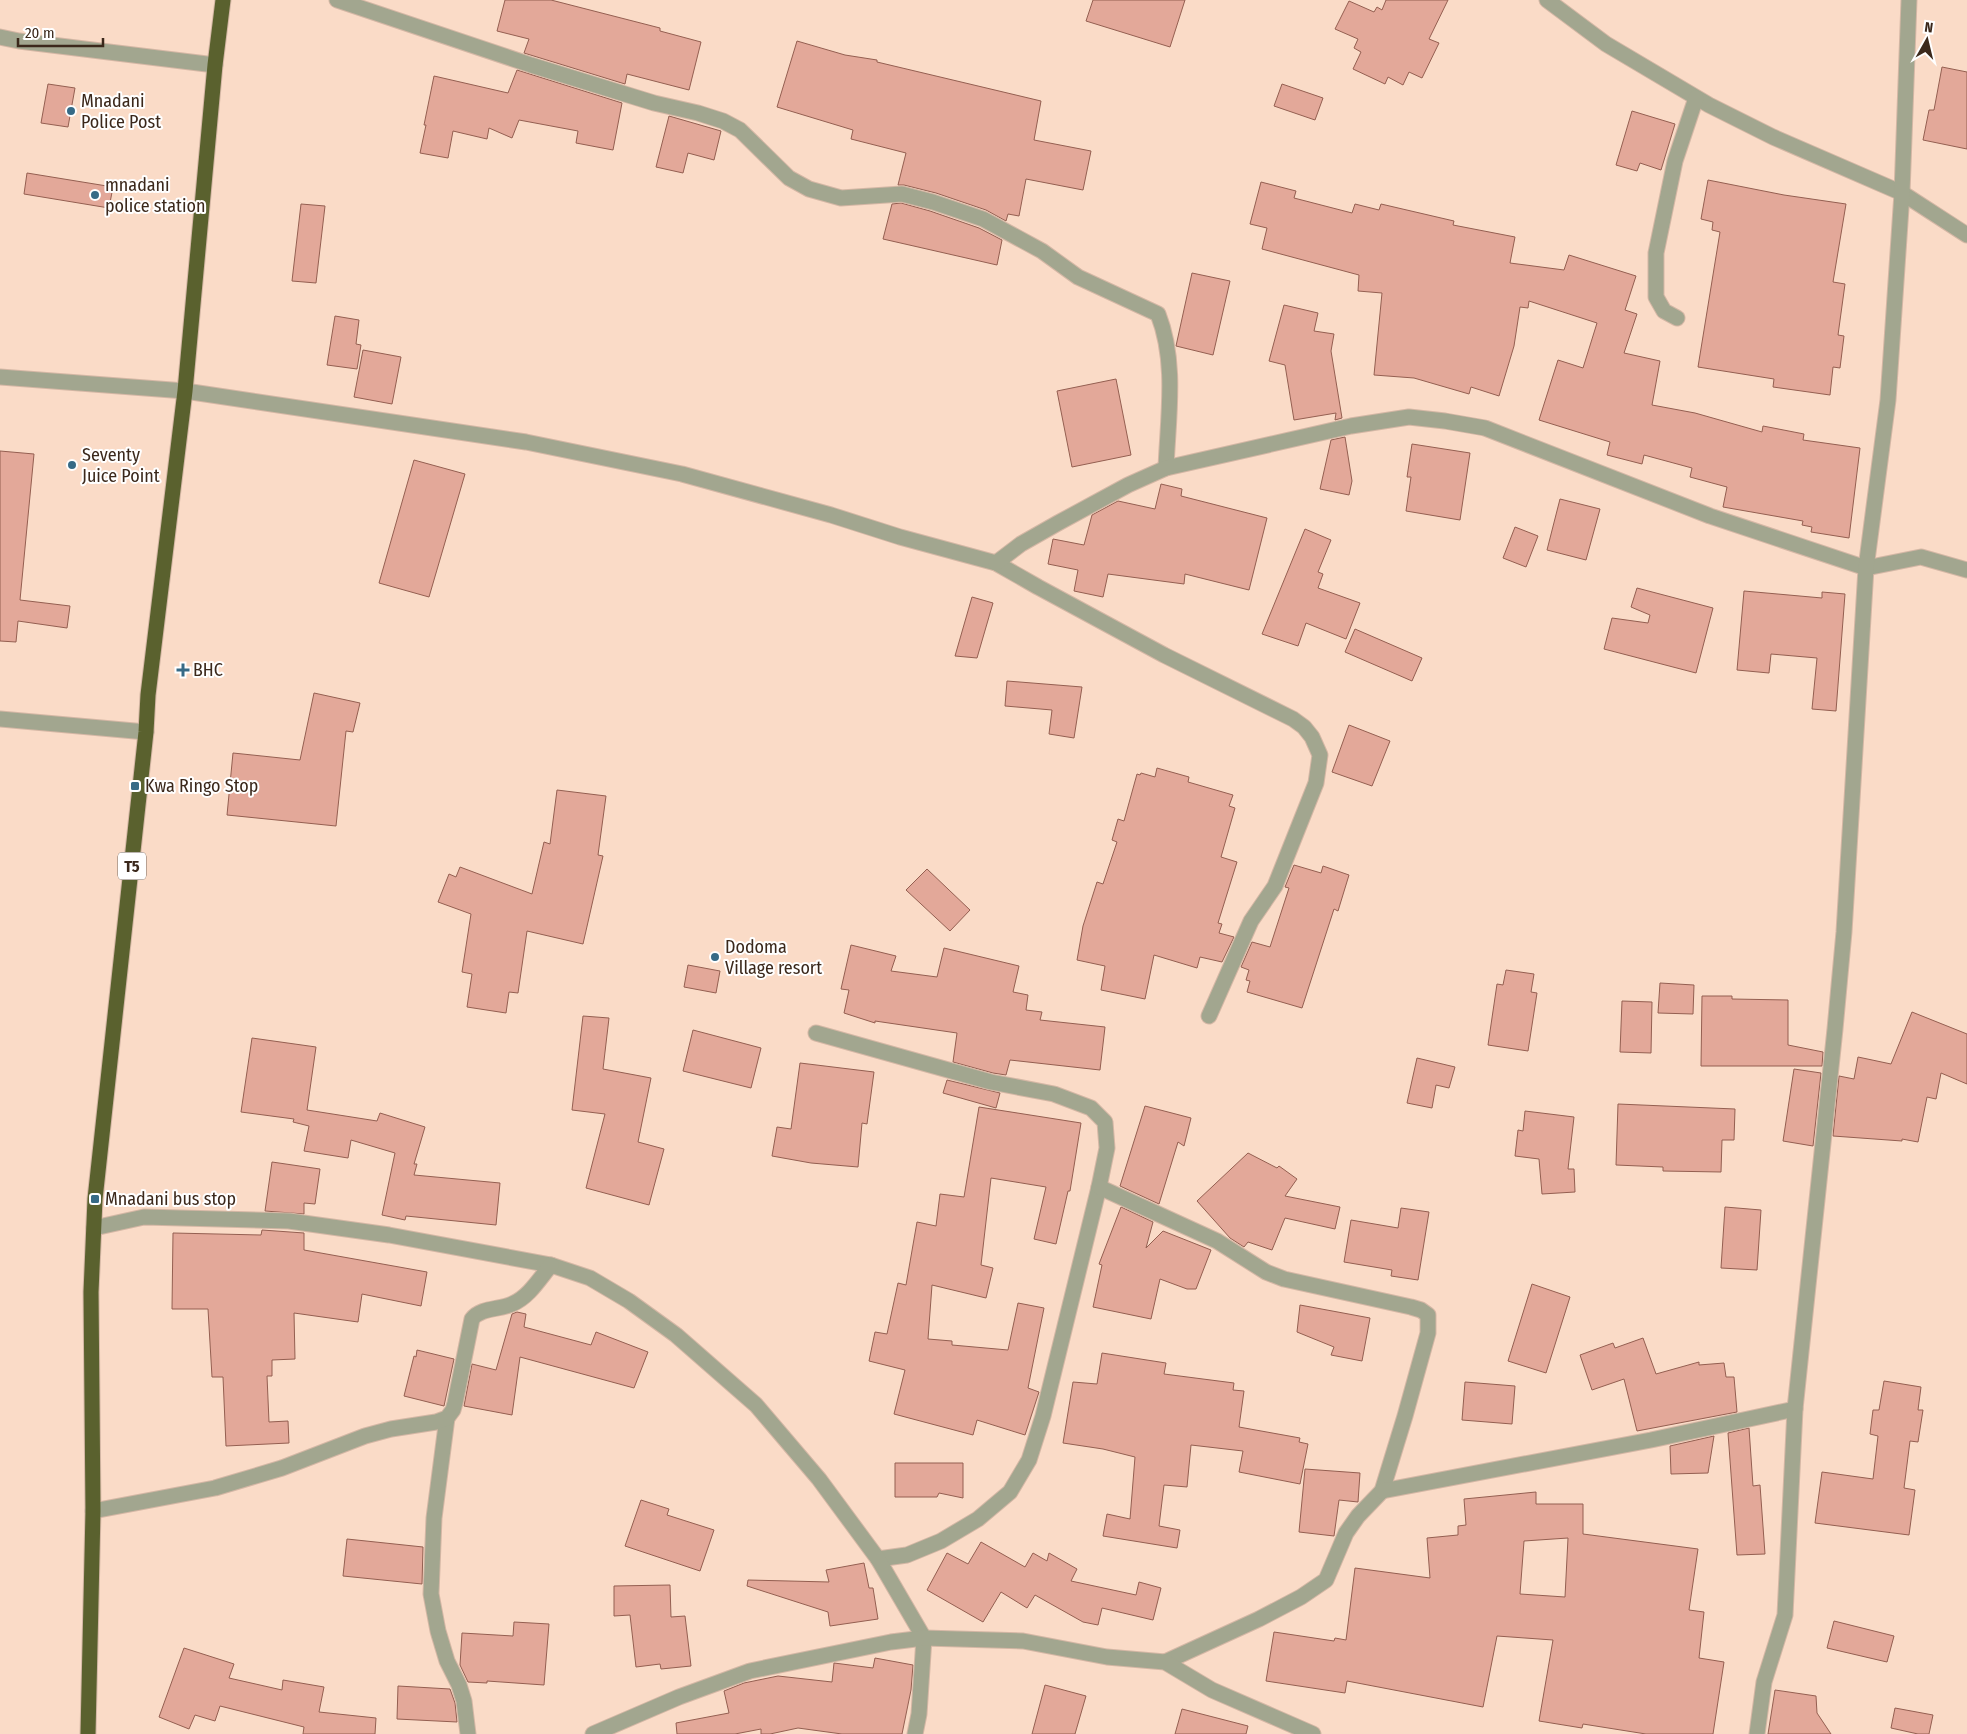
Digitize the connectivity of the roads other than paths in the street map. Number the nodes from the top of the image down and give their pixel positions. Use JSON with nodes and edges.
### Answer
{"nodes":[{"id":1,"x":223,"y":0,"type":"edge"},
{"id":2,"x":337,"y":0,"type":"edge"},
{"id":3,"x":1547,"y":0,"type":"edge"},
{"id":4,"x":1909,"y":0,"type":"edge"},
{"id":5,"x":0,"y":37,"type":"edge"},
{"id":6,"x":215,"y":65,"type":"junction"},
{"id":7,"x":1696,"y":98,"type":"junction"},
{"id":8,"x":1902,"y":194,"type":"junction"},
{"id":9,"x":1967,"y":235,"type":"edge"},
{"id":10,"x":1677,"y":318,"type":"dead end"},
{"id":11,"x":0,"y":376,"type":"edge"},
{"id":12,"x":185,"y":391,"type":"junction"},
{"id":13,"x":1166,"y":468,"type":"junction"},
{"id":14,"x":996,"y":563,"type":"junction"},
{"id":15,"x":1866,"y":568,"type":"junction"},
{"id":16,"x":1967,"y":570,"type":"edge"},
{"id":17,"x":0,"y":719,"type":"edge"},
{"id":18,"x":146,"y":732,"type":"junction"},
{"id":19,"x":1209,"y":1016,"type":"dead end"},
{"id":20,"x":816,"y":1034,"type":"dead end"},
{"id":21,"x":1099,"y":1187,"type":"junction"},
{"id":22,"x":94,"y":1228,"type":"junction"},
{"id":23,"x":551,"y":1265,"type":"junction"},
{"id":24,"x":1795,"y":1410,"type":"junction"},
{"id":25,"x":447,"y":1418,"type":"junction"},
{"id":26,"x":1382,"y":1491,"type":"junction"},
{"id":27,"x":93,"y":1511,"type":"junction"},
{"id":28,"x":878,"y":1560,"type":"junction"},
{"id":29,"x":924,"y":1638,"type":"junction"},
{"id":30,"x":1166,"y":1662,"type":"junction"},
{"id":31,"x":88,"y":1734,"type":"edge"},
{"id":32,"x":468,"y":1734,"type":"edge"},
{"id":33,"x":593,"y":1734,"type":"edge"},
{"id":34,"x":915,"y":1734,"type":"edge"},
{"id":35,"x":1314,"y":1734,"type":"edge"},
{"id":36,"x":1757,"y":1734,"type":"edge"}],
"edges":[{"from":1,"to":6,"type":"highway","number":"T5"},
{"from":2,"to":13,"type":"street"},
{"from":3,"to":7,"type":"street"},
{"from":4,"to":8,"type":"street"},
{"from":5,"to":6,"type":"street"},
{"from":6,"to":12,"type":"highway","number":"T5"},
{"from":7,"to":8,"type":"street"},
{"from":7,"to":10,"type":"street"},
{"from":8,"to":9,"type":"street"},
{"from":8,"to":15,"type":"street"},
{"from":11,"to":12,"type":"street"},
{"from":12,"to":14,"type":"street"},
{"from":12,"to":18,"type":"highway","number":"T5"},
{"from":13,"to":14,"type":"street"},
{"from":13,"to":15,"type":"street"},
{"from":14,"to":19,"type":"street"},
{"from":15,"to":16,"type":"street"},
{"from":15,"to":24,"type":"street"},
{"from":17,"to":18,"type":"street"},
{"from":18,"to":22,"type":"highway","number":"T5"},
{"from":20,"to":21,"type":"street"},
{"from":21,"to":26,"type":"street"},
{"from":21,"to":28,"type":"street"},
{"from":22,"to":23,"type":"street"},
{"from":22,"to":27,"type":"highway","number":"T5"},
{"from":23,"to":25,"type":"street"},
{"from":23,"to":28,"type":"street"},
{"from":24,"to":26,"type":"street"},
{"from":24,"to":36,"type":"street"},
{"from":25,"to":27,"type":"street"},
{"from":25,"to":32,"type":"street"},
{"from":26,"to":30,"type":"street"},
{"from":27,"to":31,"type":"highway","number":"T5"},
{"from":28,"to":29,"type":"street"},
{"from":29,"to":30,"type":"street"},
{"from":29,"to":33,"type":"street"},
{"from":29,"to":34,"type":"street"},
{"from":30,"to":35,"type":"street"}]}
